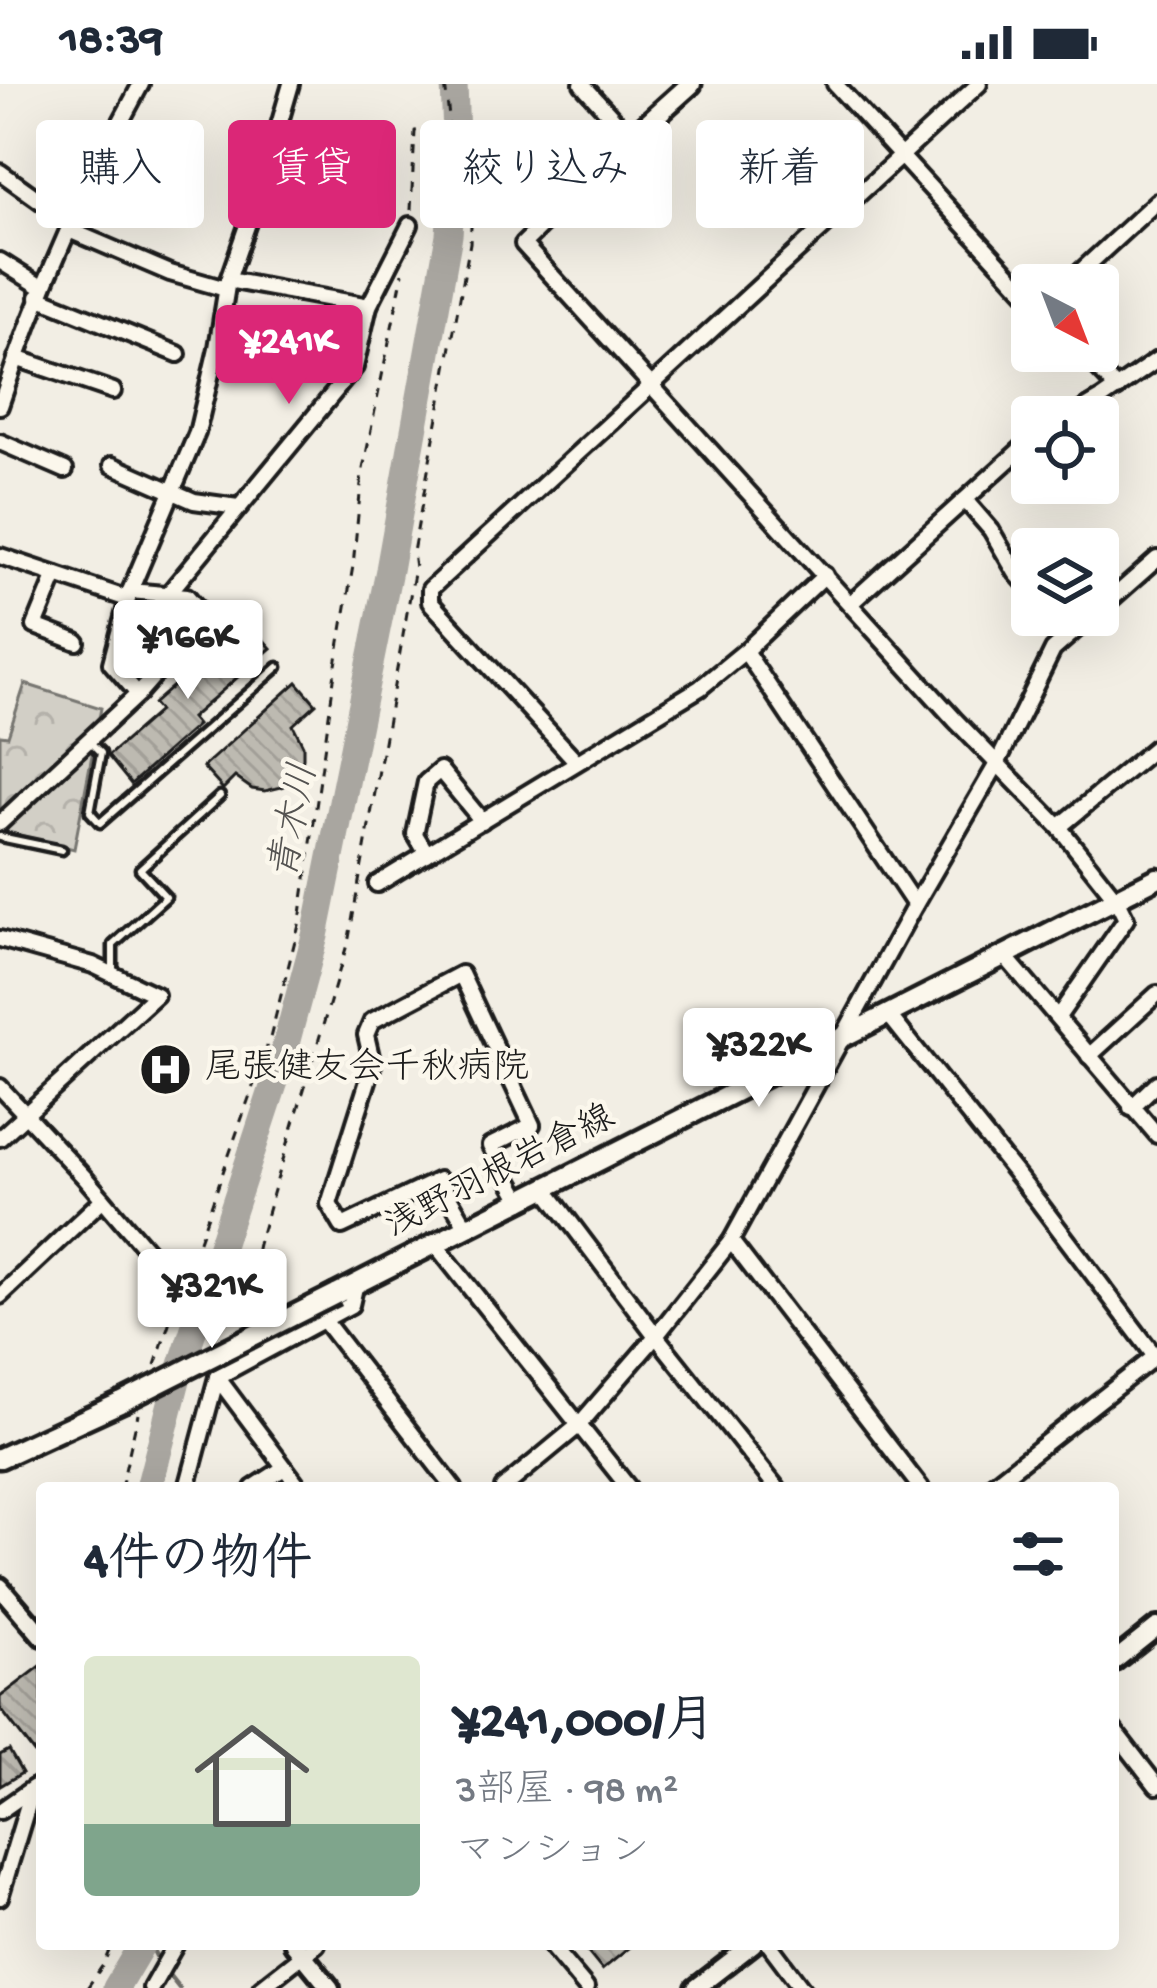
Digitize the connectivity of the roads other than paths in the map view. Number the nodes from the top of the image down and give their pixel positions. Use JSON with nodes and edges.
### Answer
{"nodes":[{"id":1,"x":291,"y":84,"type":"edge"},
{"id":2,"x":582,"y":84,"type":"edge"},
{"id":3,"x":691,"y":84,"type":"edge"},
{"id":4,"x":979,"y":84,"type":"edge"},
{"id":5,"x":842,"y":86,"type":"edge"},
{"id":6,"x":135,"y":87,"type":"edge"},
{"id":7,"x":119,"y":120,"type":"edge"},
{"id":8,"x":615,"y":120,"type":"edge"},
{"id":9,"x":651,"y":120,"type":"edge"},
{"id":10,"x":901,"y":155,"type":"junction"},
{"id":11,"x":2,"y":176,"type":"edge"},
{"id":12,"x":36,"y":201,"type":"edge"},
{"id":13,"x":1157,"y":201,"type":"edge"},
{"id":14,"x":410,"y":225,"type":"road end"},
{"id":15,"x":68,"y":228,"type":"edge"},
{"id":16,"x":73,"y":228,"type":"edge"},
{"id":17,"x":539,"y":228,"type":"edge"},
{"id":18,"x":0,"y":261,"type":"edge"},
{"id":19,"x":1089,"y":264,"type":"edge"},
{"id":20,"x":1011,"y":276,"type":"edge"},
{"id":21,"x":227,"y":284,"type":"junction"},
{"id":22,"x":40,"y":292,"type":"junction"},
{"id":23,"x":368,"y":306,"type":"junction"},
{"id":24,"x":178,"y":353,"type":"dead end"},
{"id":25,"x":16,"y":358,"type":"junction"},
{"id":26,"x":1157,"y":360,"type":"edge"},
{"id":27,"x":1101,"y":372,"type":"edge"},
{"id":28,"x":651,"y":388,"type":"junction"},
{"id":29,"x":1117,"y":389,"type":"junction"},
{"id":30,"x":113,"y":391,"type":"dead end"},
{"id":31,"x":1105,"y":396,"type":"edge"},
{"id":32,"x":0,"y":406,"type":"edge"},
{"id":33,"x":0,"y":442,"type":"edge"},
{"id":34,"x":1011,"y":458,"type":"edge"},
{"id":35,"x":112,"y":465,"type":"dead end"},
{"id":36,"x":65,"y":470,"type":"dead end"},
{"id":37,"x":171,"y":492,"type":"junction"},
{"id":38,"x":965,"y":500,"type":"junction"},
{"id":39,"x":238,"y":507,"type":"junction"},
{"id":40,"x":0,"y":556,"type":"edge"},
{"id":41,"x":1157,"y":560,"type":"edge"},
{"id":42,"x":1011,"y":564,"type":"edge"},
{"id":43,"x":825,"y":574,"type":"junction"},
{"id":44,"x":56,"y":575,"type":"junction"},
{"id":45,"x":1119,"y":593,"type":"edge"},
{"id":46,"x":168,"y":594,"type":"junction"},
{"id":47,"x":129,"y":595,"type":"junction"},
{"id":48,"x":851,"y":603,"type":"junction"},
{"id":49,"x":1069,"y":636,"type":"edge"},
{"id":50,"x":77,"y":642,"type":"dead end"},
{"id":51,"x":745,"y":650,"type":"junction"},
{"id":52,"x":278,"y":667,"type":"dead end"},
{"id":53,"x":138,"y":694,"type":"junction"},
{"id":54,"x":88,"y":741,"type":"junction"},
{"id":55,"x":1157,"y":746,"type":"edge"},
{"id":56,"x":998,"y":762,"type":"junction"},
{"id":57,"x":577,"y":763,"type":"junction"},
{"id":58,"x":220,"y":796,"type":"dead end"},
{"id":59,"x":482,"y":821,"type":"junction"},
{"id":60,"x":0,"y":823,"type":"edge"},
{"id":61,"x":1059,"y":827,"type":"junction"},
{"id":62,"x":0,"y":837,"type":"edge"},
{"id":63,"x":62,"y":850,"type":"dead end"},
{"id":64,"x":427,"y":854,"type":"junction"},
{"id":65,"x":1157,"y":878,"type":"edge"},
{"id":66,"x":377,"y":884,"type":"dead end"},
{"id":67,"x":1115,"y":899,"type":"junction"},
{"id":68,"x":916,"y":905,"type":"junction"},
{"id":69,"x":0,"y":939,"type":"edge"},
{"id":70,"x":1004,"y":955,"type":"junction"},
{"id":71,"x":113,"y":975,"type":"junction"},
{"id":72,"x":1157,"y":994,"type":"edge"},
{"id":73,"x":888,"y":1014,"type":"junction"},
{"id":74,"x":1058,"y":1017,"type":"junction"},
{"id":75,"x":844,"y":1036,"type":"junction"},
{"id":76,"x":1089,"y":1056,"type":"junction"},
{"id":77,"x":1157,"y":1083,"type":"edge"},
{"id":78,"x":0,"y":1087,"type":"edge"},
{"id":79,"x":1131,"y":1108,"type":"junction"},
{"id":80,"x":26,"y":1114,"type":"junction"},
{"id":81,"x":1157,"y":1136,"type":"edge"},
{"id":82,"x":0,"y":1138,"type":"edge"},
{"id":83,"x":546,"y":1190,"type":"junction"},
{"id":84,"x":104,"y":1199,"type":"junction"},
{"id":85,"x":522,"y":1202,"type":"junction"},
{"id":86,"x":467,"y":1228,"type":"junction"},
{"id":87,"x":731,"y":1241,"type":"junction"},
{"id":88,"x":435,"y":1244,"type":"junction"},
{"id":89,"x":356,"y":1283,"type":"junction"},
{"id":90,"x":181,"y":1290,"type":"road end"},
{"id":91,"x":0,"y":1296,"type":"edge"},
{"id":92,"x":323,"y":1319,"type":"junction"},
{"id":93,"x":656,"y":1336,"type":"junction"},
{"id":94,"x":1156,"y":1357,"type":"edge"},
{"id":95,"x":217,"y":1377,"type":"junction"},
{"id":96,"x":578,"y":1426,"type":"junction"},
{"id":97,"x":0,"y":1436,"type":"edge"},
{"id":98,"x":7,"y":1455,"type":"edge"},
{"id":99,"x":284,"y":1468,"type":"junction"},
{"id":100,"x":189,"y":1482,"type":"edge"},
{"id":101,"x":263,"y":1482,"type":"edge"},
{"id":102,"x":295,"y":1482,"type":"edge"},
{"id":103,"x":449,"y":1482,"type":"edge"},
{"id":104,"x":510,"y":1482,"type":"edge"},
{"id":105,"x":624,"y":1482,"type":"edge"},
{"id":106,"x":772,"y":1482,"type":"edge"},
{"id":107,"x":914,"y":1482,"type":"edge"},
{"id":108,"x":996,"y":1482,"type":"edge"},
{"id":109,"x":0,"y":1587,"type":"edge"},
{"id":110,"x":1157,"y":1627,"type":"edge"},
{"id":111,"x":36,"y":1629,"type":"edge"},
{"id":112,"x":1119,"y":1657,"type":"edge"},
{"id":113,"x":1119,"y":1737,"type":"edge"},
{"id":114,"x":36,"y":1786,"type":"edge"},
{"id":115,"x":1157,"y":1786,"type":"edge"},
{"id":116,"x":36,"y":1788,"type":"edge"},
{"id":117,"x":0,"y":1811,"type":"edge"},
{"id":118,"x":0,"y":1897,"type":"edge"},
{"id":119,"x":173,"y":1950,"type":"edge"},
{"id":120,"x":302,"y":1950,"type":"edge"},
{"id":121,"x":305,"y":1950,"type":"edge"},
{"id":122,"x":554,"y":1950,"type":"edge"},
{"id":123,"x":745,"y":1950,"type":"edge"},
{"id":124,"x":774,"y":1950,"type":"edge"},
{"id":125,"x":151,"y":1988,"type":"edge"},
{"id":126,"x":261,"y":1988,"type":"edge"},
{"id":127,"x":330,"y":1988,"type":"edge"},
{"id":128,"x":586,"y":1988,"type":"edge"},
{"id":129,"x":696,"y":1988,"type":"edge"},
{"id":130,"x":802,"y":1988,"type":"edge"}],
"edges":[{"from":1,"to":21,"type":"street"},
{"from":2,"to":8,"type":"street"},
{"from":3,"to":9,"type":"main road"},
{"from":4,"to":10,"type":"street"},
{"from":5,"to":10,"type":"street"},
{"from":6,"to":7,"type":"street"},
{"from":10,"to":20,"type":"street"},
{"from":10,"to":28,"type":"street"},
{"from":11,"to":12,"type":"street"},
{"from":13,"to":19,"type":"street"},
{"from":14,"to":23,"type":"street"},
{"from":15,"to":22,"type":"street"},
{"from":16,"to":21,"type":"street"},
{"from":17,"to":28,"type":"street"},
{"from":18,"to":22,"type":"street"},
{"from":21,"to":23,"type":"street"},
{"from":21,"to":37,"type":"street"},
{"from":22,"to":24,"type":"street"},
{"from":22,"to":25,"type":"street"},
{"from":23,"to":39,"type":"street"},
{"from":25,"to":30,"type":"street"},
{"from":25,"to":32,"type":"street"},
{"from":26,"to":29,"type":"street"},
{"from":27,"to":29,"type":"street"},
{"from":28,"to":43,"type":"street"},
{"from":28,"to":57,"type":"street"},
{"from":29,"to":31,"type":"street"},
{"from":33,"to":36,"type":"street"},
{"from":34,"to":38,"type":"street"},
{"from":35,"to":37,"type":"street"},
{"from":37,"to":39,"type":"street"},
{"from":37,"to":47,"type":"street"},
{"from":38,"to":42,"type":"street"},
{"from":38,"to":48,"type":"street"},
{"from":39,"to":46,"type":"street"},
{"from":40,"to":44,"type":"street"},
{"from":41,"to":45,"type":"street"},
{"from":43,"to":48,"type":"street"},
{"from":43,"to":51,"type":"street"},
{"from":44,"to":47,"type":"street"},
{"from":44,"to":50,"type":"street"},
{"from":46,"to":47,"type":"street"},
{"from":46,"to":53,"type":"street"},
{"from":47,"to":53,"type":"street"},
{"from":48,"to":56,"type":"street"},
{"from":49,"to":56,"type":"street"},
{"from":51,"to":57,"type":"street"},
{"from":51,"to":68,"type":"street"},
{"from":52,"to":54,"type":"lane"},
{"from":53,"to":54,"type":"street"},
{"from":54,"to":60,"type":"street"},
{"from":55,"to":61,"type":"street"},
{"from":56,"to":61,"type":"street"},
{"from":56,"to":68,"type":"street"},
{"from":57,"to":59,"type":"street"},
{"from":58,"to":71,"type":"lane"},
{"from":59,"to":64,"type":"street"},
{"from":59,"to":64,"type":"street"},
{"from":61,"to":67,"type":"street"},
{"from":62,"to":63,"type":"lane"},
{"from":64,"to":66,"type":"street"},
{"from":65,"to":67,"type":"main road","name":"浅野羽根岩倉線"},
{"from":67,"to":70,"type":"main road","name":"浅野羽根岩倉線"},
{"from":67,"to":74,"type":"street"},
{"from":68,"to":75,"type":"street"},
{"from":69,"to":71,"type":"street"},
{"from":70,"to":73,"type":"main road","name":"浅野羽根岩倉線"},
{"from":70,"to":74,"type":"street"},
{"from":71,"to":80,"type":"street"},
{"from":72,"to":76,"type":"street"},
{"from":73,"to":75,"type":"main road","name":"浅野羽根岩倉線"},
{"from":73,"to":94,"type":"street"},
{"from":74,"to":76,"type":"street"},
{"from":75,"to":83,"type":"main road","name":"浅野羽根岩倉線"},
{"from":75,"to":87,"type":"street"},
{"from":76,"to":79,"type":"street"},
{"from":77,"to":79,"type":"street"},
{"from":78,"to":80,"type":"street"},
{"from":79,"to":81,"type":"street"},
{"from":80,"to":82,"type":"street"},
{"from":80,"to":84,"type":"street"},
{"from":83,"to":85,"type":"main road","name":"浅野羽根岩倉線"},
{"from":83,"to":93,"type":"street"},
{"from":84,"to":90,"type":"street"},
{"from":84,"to":91,"type":"street"},
{"from":85,"to":86,"type":"main road","name":"浅野羽根岩倉線"},
{"from":85,"to":86,"type":"street"},
{"from":86,"to":88,"type":"main road","name":"浅野羽根岩倉線"},
{"from":87,"to":93,"type":"street"},
{"from":87,"to":107,"type":"street"},
{"from":88,"to":89,"type":"main road","name":"浅野羽根岩倉線"},
{"from":88,"to":96,"type":"street"},
{"from":89,"to":92,"type":"street"},
{"from":89,"to":98,"type":"main road","name":"浅野羽根岩倉線","bridge":true},
{"from":92,"to":95,"type":"street"},
{"from":92,"to":103,"type":"street"},
{"from":93,"to":96,"type":"street"},
{"from":93,"to":106,"type":"street"},
{"from":94,"to":108,"type":"street"},
{"from":95,"to":99,"type":"street"},
{"from":95,"to":100,"type":"street"},
{"from":96,"to":104,"type":"street"},
{"from":96,"to":105,"type":"street"},
{"from":97,"to":98,"type":"street"},
{"from":99,"to":101,"type":"street"},
{"from":99,"to":102,"type":"street"},
{"from":109,"to":111,"type":"street"},
{"from":110,"to":112,"type":"street"},
{"from":113,"to":115,"type":"street"},
{"from":114,"to":117,"type":"street"},
{"from":116,"to":118,"type":"street"},
{"from":119,"to":125,"type":"street"},
{"from":120,"to":126,"type":"street"},
{"from":121,"to":127,"type":"street"},
{"from":122,"to":128,"type":"street"},
{"from":123,"to":129,"type":"street"},
{"from":124,"to":130,"type":"street"}]}
